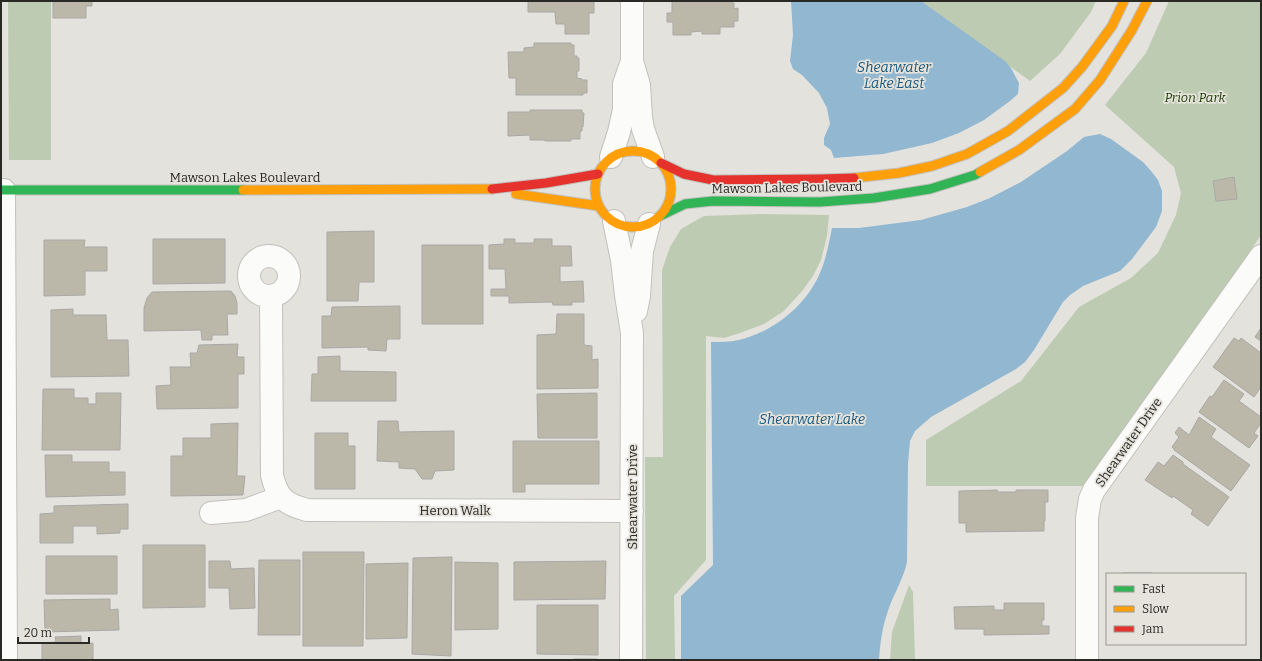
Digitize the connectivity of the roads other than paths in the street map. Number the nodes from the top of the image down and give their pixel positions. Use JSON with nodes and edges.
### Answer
{"nodes":[{"id":1,"x":632,"y":1,"type":"edge"},
{"id":2,"x":1124,"y":1,"type":"edge"},
{"id":3,"x":1146,"y":1,"type":"edge"},
{"id":4,"x":632,"y":61,"type":"junction"},
{"id":5,"x":657,"y":160,"type":"junction"},
{"id":6,"x":604,"y":166,"type":"junction"},
{"id":7,"x":490,"y":189,"type":"junction"},
{"id":8,"x":2,"y":190,"type":"edge"},
{"id":9,"x":606,"y":214,"type":"junction"},
{"id":10,"x":655,"y":220,"type":"junction"},
{"id":11,"x":1261,"y":256,"type":"edge"},
{"id":12,"x":271,"y":296,"type":"dead end"},
{"id":13,"x":632,"y":334,"type":"junction"},
{"id":14,"x":281,"y":497,"type":"junction"},
{"id":15,"x":632,"y":511,"type":"junction"},
{"id":16,"x":210,"y":513,"type":"dead end"},
{"id":17,"x":6,"y":660,"type":"edge"},
{"id":18,"x":631,"y":660,"type":"edge"},
{"id":19,"x":1087,"y":660,"type":"edge"}],
"edges":[{"from":1,"to":4,"type":"street"},
{"from":2,"to":5,"type":"street","name":"Mawson Lakes Boulevard"},
{"from":3,"to":10,"type":"street","name":"Mawson Lakes Boulevard"},
{"from":4,"to":5,"type":"street"},
{"from":4,"to":6,"type":"street"},
{"from":5,"to":6,"type":"street"},
{"from":5,"to":10,"type":"street"},
{"from":6,"to":7,"type":"street","name":"Mawson Lakes Boulevard"},
{"from":6,"to":9,"type":"street"},
{"from":7,"to":8,"type":"street","name":"Mawson Lakes Boulevard"},
{"from":7,"to":9,"type":"street","name":"Mawson Lakes Boulevard"},
{"from":8,"to":17,"type":"street"},
{"from":9,"to":10,"type":"street"},
{"from":9,"to":13,"type":"street","name":"Shearwater Drive"},
{"from":10,"to":13,"type":"street","name":"Shearwater Drive"},
{"from":11,"to":19,"type":"street","name":"Shearwater Drive"},
{"from":12,"to":14,"type":"street"},
{"from":13,"to":15,"type":"street","name":"Shearwater Drive"},
{"from":14,"to":15,"type":"street","name":"Heron Walk"},
{"from":14,"to":16,"type":"street"},
{"from":15,"to":18,"type":"street","name":"Shearwater Drive"}]}
